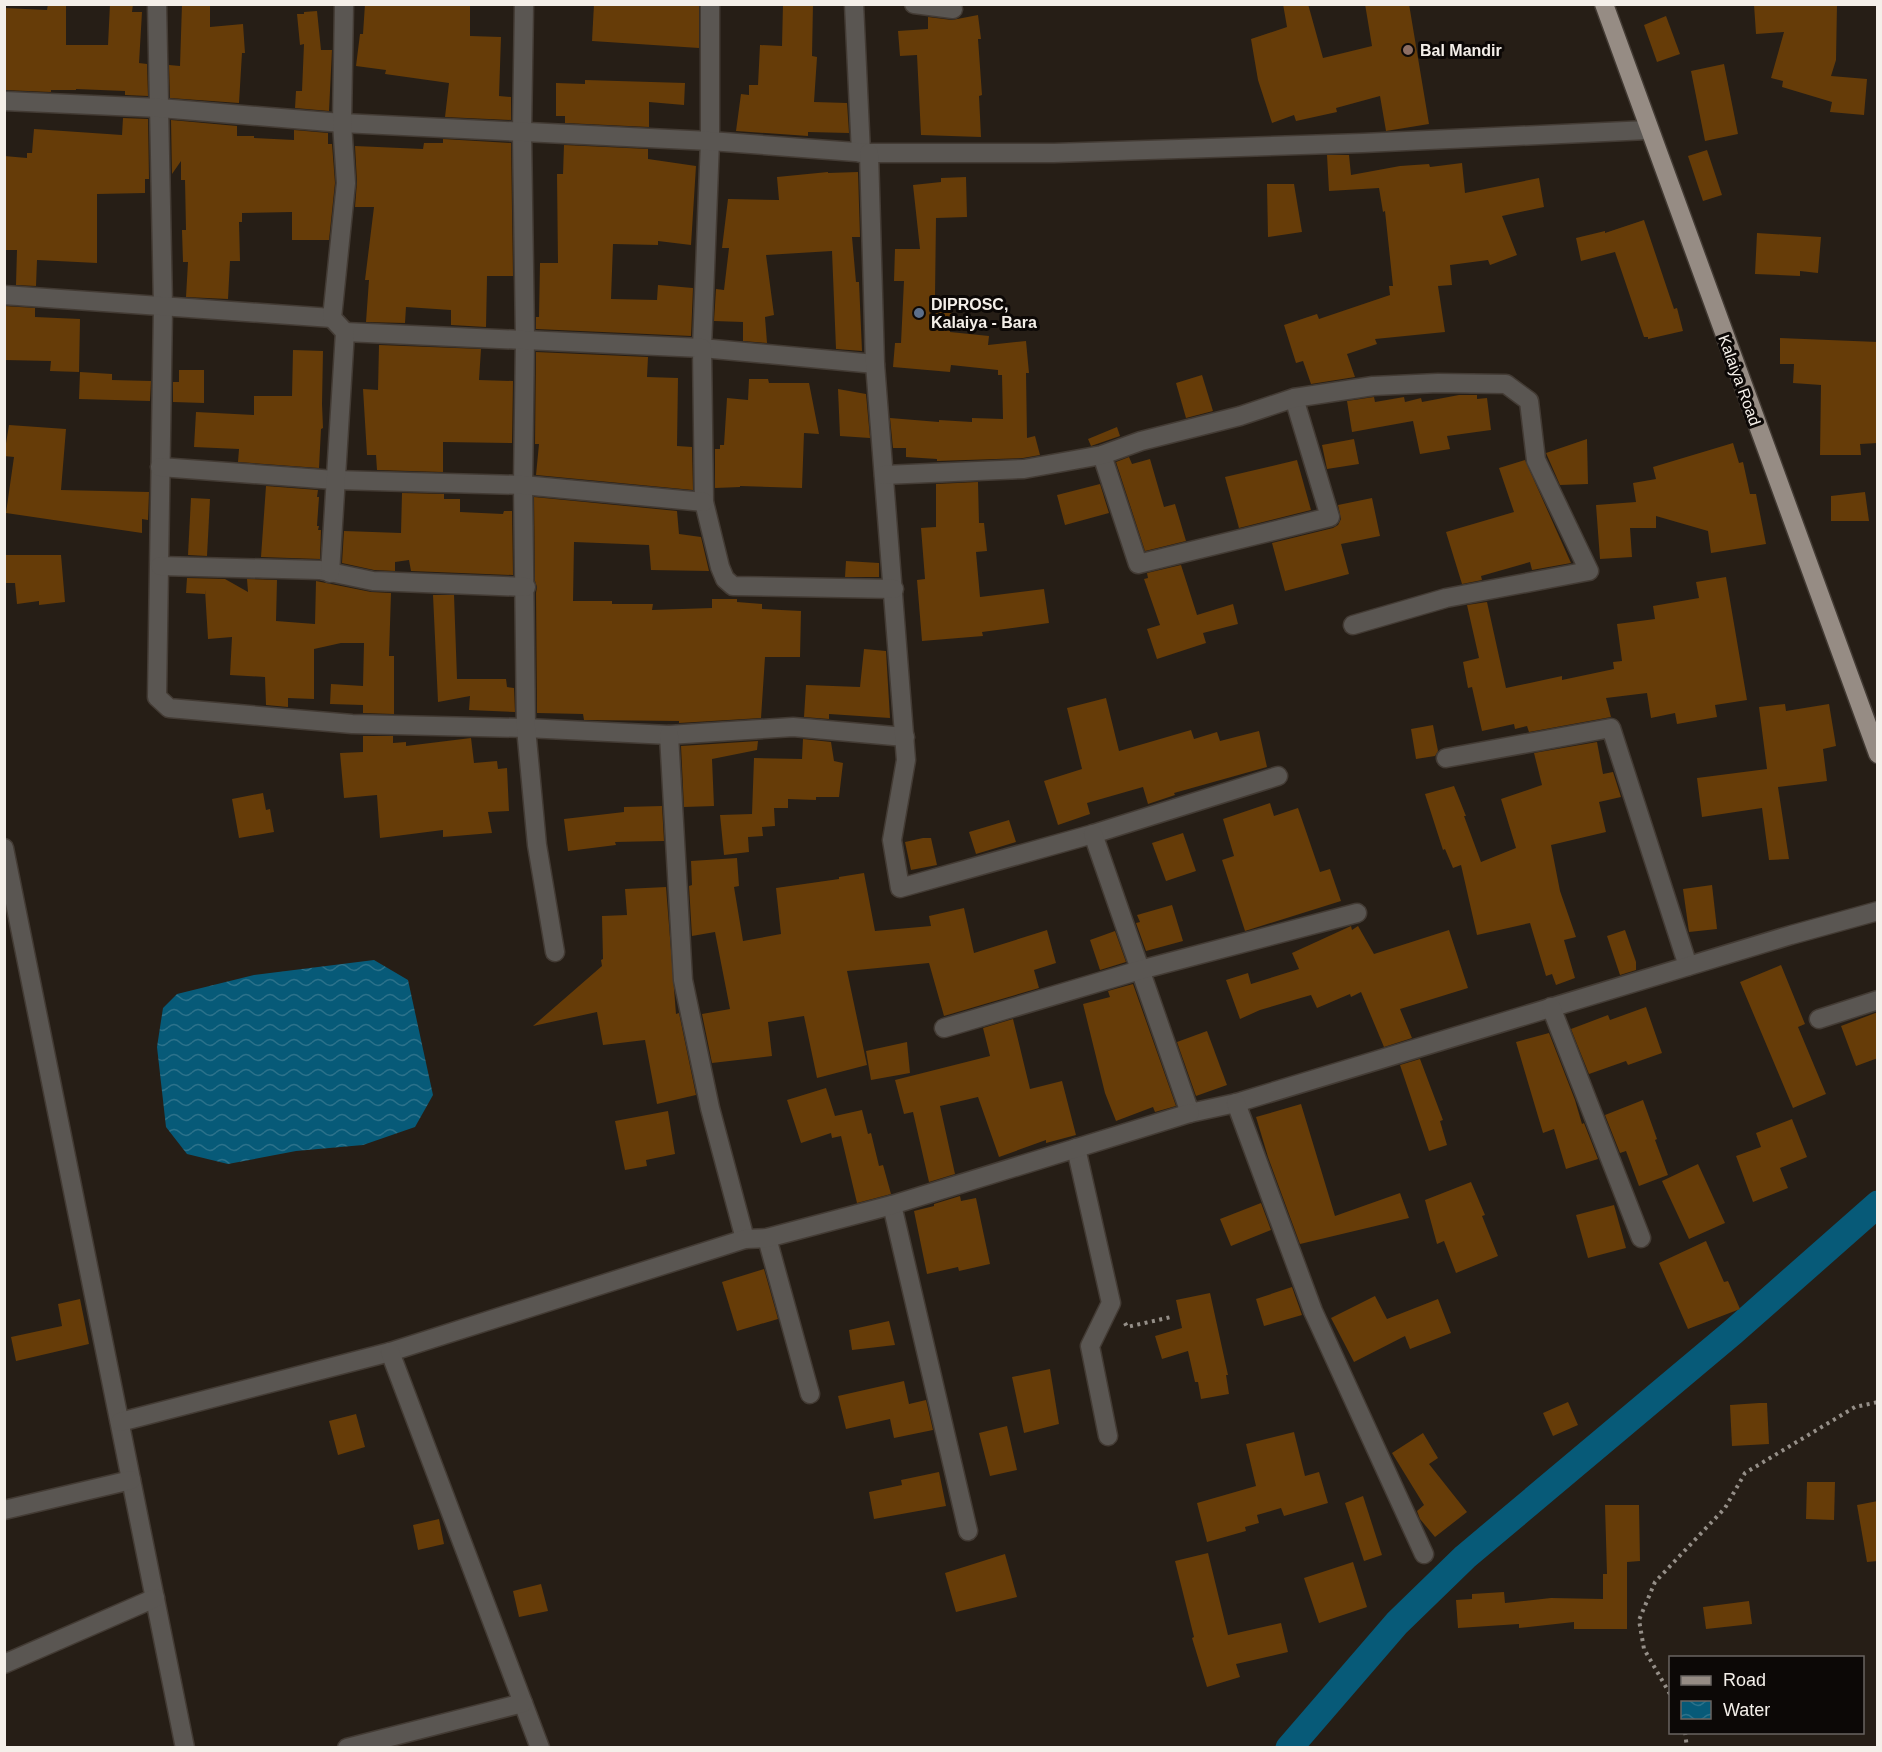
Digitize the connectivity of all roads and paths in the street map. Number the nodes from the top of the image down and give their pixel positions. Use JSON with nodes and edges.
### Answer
{"nodes":[{"id":1,"x":157,"y":4,"type":"edge"},
{"id":2,"x":344,"y":4,"type":"edge"},
{"id":3,"x":524,"y":4,"type":"edge"},
{"id":4,"x":710,"y":4,"type":"edge"},
{"id":5,"x":854,"y":4,"type":"edge"},
{"id":6,"x":914,"y":4,"type":"edge"},
{"id":7,"x":1604,"y":4,"type":"edge"},
{"id":8,"x":953,"y":9,"type":"dead end"},
{"id":9,"x":4,"y":101,"type":"edge"},
{"id":10,"x":160,"y":108,"type":"junction"},
{"id":11,"x":342,"y":123,"type":"junction"},
{"id":12,"x":1648,"y":130,"type":"junction"},
{"id":13,"x":522,"y":133,"type":"junction"},
{"id":14,"x":710,"y":141,"type":"junction"},
{"id":15,"x":865,"y":153,"type":"junction"},
{"id":16,"x":4,"y":295,"type":"edge"},
{"id":17,"x":163,"y":307,"type":"junction"},
{"id":18,"x":332,"y":318,"type":"junction"},
{"id":19,"x":345,"y":332,"type":"junction"},
{"id":20,"x":525,"y":339,"type":"junction"},
{"id":21,"x":702,"y":348,"type":"junction"},
{"id":22,"x":875,"y":364,"type":"junction"},
{"id":23,"x":1294,"y":398,"type":"junction"},
{"id":24,"x":1102,"y":455,"type":"junction"},
{"id":25,"x":160,"y":467,"type":"junction"},
{"id":26,"x":884,"y":475,"type":"junction"},
{"id":27,"x":335,"y":480,"type":"junction"},
{"id":28,"x":523,"y":485,"type":"junction"},
{"id":29,"x":704,"y":501,"type":"junction"},
{"id":30,"x":160,"y":566,"type":"junction"},
{"id":31,"x":330,"y":573,"type":"junction"},
{"id":32,"x":526,"y":588,"type":"junction"},
{"id":33,"x":894,"y":589,"type":"junction"},
{"id":34,"x":1353,"y":625,"type":"dead end"},
{"id":35,"x":526,"y":728,"type":"junction"},
{"id":36,"x":669,"y":735,"type":"junction"},
{"id":37,"x":905,"y":737,"type":"junction"},
{"id":38,"x":1878,"y":754,"type":"edge"},
{"id":39,"x":1446,"y":758,"type":"dead end"},
{"id":40,"x":1278,"y":776,"type":"dead end"},
{"id":41,"x":1093,"y":834,"type":"junction"},
{"id":42,"x":4,"y":848,"type":"edge"},
{"id":43,"x":1878,"y":911,"type":"edge"},
{"id":44,"x":1357,"y":913,"type":"dead end"},
{"id":45,"x":555,"y":952,"type":"dead end"},
{"id":46,"x":1688,"y":966,"type":"junction"},
{"id":47,"x":1140,"y":970,"type":"junction"},
{"id":48,"x":1878,"y":1000,"type":"edge"},
{"id":49,"x":1551,"y":1007,"type":"junction"},
{"id":50,"x":1818,"y":1019,"type":"dead end"},
{"id":51,"x":944,"y":1028,"type":"dead end"},
{"id":52,"x":1236,"y":1103,"type":"junction"},
{"id":53,"x":1191,"y":1113,"type":"junction"},
{"id":54,"x":1076,"y":1148,"type":"junction"},
{"id":55,"x":892,"y":1204,"type":"junction"},
{"id":56,"x":767,"y":1238,"type":"junction"},
{"id":57,"x":1641,"y":1238,"type":"dead end"},
{"id":58,"x":745,"y":1239,"type":"junction"},
{"id":59,"x":1111,"y":1303,"type":"junction"},
{"id":60,"x":1171,"y":1317,"type":"dead end"},
{"id":61,"x":390,"y":1352,"type":"junction"},
{"id":62,"x":810,"y":1394,"type":"dead end"},
{"id":63,"x":1878,"y":1402,"type":"edge"},
{"id":64,"x":120,"y":1422,"type":"junction"},
{"id":65,"x":1108,"y":1436,"type":"dead end"},
{"id":66,"x":131,"y":1480,"type":"junction"},
{"id":67,"x":4,"y":1510,"type":"edge"},
{"id":68,"x":968,"y":1531,"type":"dead end"},
{"id":69,"x":1424,"y":1554,"type":"dead end"},
{"id":70,"x":155,"y":1598,"type":"junction"},
{"id":71,"x":4,"y":1664,"type":"edge"},
{"id":72,"x":1669,"y":1691,"type":"edge"},
{"id":73,"x":523,"y":1703,"type":"junction"},
{"id":74,"x":185,"y":1748,"type":"edge"},
{"id":75,"x":347,"y":1748,"type":"edge"},
{"id":76,"x":540,"y":1748,"type":"edge"}],
"edges":[{"from":1,"to":10,"type":"street"},
{"from":2,"to":11,"type":"street"},
{"from":3,"to":13,"type":"street"},
{"from":4,"to":14,"type":"street"},
{"from":5,"to":15,"type":"street"},
{"from":6,"to":8,"type":"street"},
{"from":7,"to":12,"type":"main road","name":"Kalaiya Road"},
{"from":9,"to":10,"type":"street"},
{"from":10,"to":11,"type":"street"},
{"from":10,"to":17,"type":"street"},
{"from":11,"to":13,"type":"street"},
{"from":11,"to":18,"type":"street"},
{"from":12,"to":15,"type":"street"},
{"from":12,"to":38,"type":"main road","name":"Kalaiya Road"},
{"from":13,"to":14,"type":"street"},
{"from":13,"to":20,"type":"street"},
{"from":14,"to":15,"type":"street"},
{"from":14,"to":21,"type":"street"},
{"from":15,"to":22,"type":"street"},
{"from":16,"to":17,"type":"street"},
{"from":17,"to":18,"type":"street"},
{"from":17,"to":25,"type":"street"},
{"from":18,"to":19,"type":"street"},
{"from":19,"to":20,"type":"street"},
{"from":19,"to":27,"type":"street"},
{"from":20,"to":21,"type":"street"},
{"from":20,"to":28,"type":"street"},
{"from":21,"to":22,"type":"street"},
{"from":21,"to":29,"type":"street"},
{"from":22,"to":26,"type":"street"},
{"from":23,"to":24,"type":"street"},
{"from":23,"to":24,"type":"street"},
{"from":23,"to":34,"type":"street"},
{"from":24,"to":26,"type":"street"},
{"from":25,"to":27,"type":"street"},
{"from":25,"to":30,"type":"street"},
{"from":26,"to":33,"type":"street"},
{"from":27,"to":28,"type":"street"},
{"from":27,"to":31,"type":"street"},
{"from":28,"to":29,"type":"street"},
{"from":28,"to":32,"type":"street"},
{"from":29,"to":33,"type":"street"},
{"from":30,"to":31,"type":"street"},
{"from":30,"to":35,"type":"street"},
{"from":31,"to":32,"type":"street"},
{"from":32,"to":35,"type":"street"},
{"from":33,"to":37,"type":"street"},
{"from":35,"to":36,"type":"street"},
{"from":35,"to":45,"type":"street"},
{"from":36,"to":37,"type":"street"},
{"from":36,"to":58,"type":"street"},
{"from":37,"to":41,"type":"street"},
{"from":39,"to":46,"type":"street"},
{"from":40,"to":41,"type":"street"},
{"from":41,"to":47,"type":"street"},
{"from":42,"to":64,"type":"street"},
{"from":43,"to":46,"type":"street"},
{"from":44,"to":47,"type":"street"},
{"from":46,"to":49,"type":"street"},
{"from":47,"to":51,"type":"street"},
{"from":47,"to":53,"type":"street"},
{"from":48,"to":50,"type":"street"},
{"from":49,"to":52,"type":"street"},
{"from":49,"to":57,"type":"street"},
{"from":52,"to":53,"type":"street"},
{"from":52,"to":69,"type":"street"},
{"from":53,"to":54,"type":"street"},
{"from":54,"to":55,"type":"street"},
{"from":54,"to":59,"type":"street"},
{"from":55,"to":56,"type":"street"},
{"from":55,"to":68,"type":"street"},
{"from":56,"to":58,"type":"street"},
{"from":56,"to":62,"type":"street"},
{"from":58,"to":61,"type":"street"},
{"from":59,"to":60,"type":"path"},
{"from":59,"to":65,"type":"street"},
{"from":61,"to":64,"type":"street"},
{"from":61,"to":73,"type":"street"},
{"from":63,"to":72,"type":"path"},
{"from":64,"to":66,"type":"street"},
{"from":66,"to":67,"type":"street"},
{"from":66,"to":70,"type":"street"},
{"from":70,"to":71,"type":"street"},
{"from":70,"to":74,"type":"street"},
{"from":73,"to":75,"type":"street"},
{"from":73,"to":76,"type":"street"}]}
